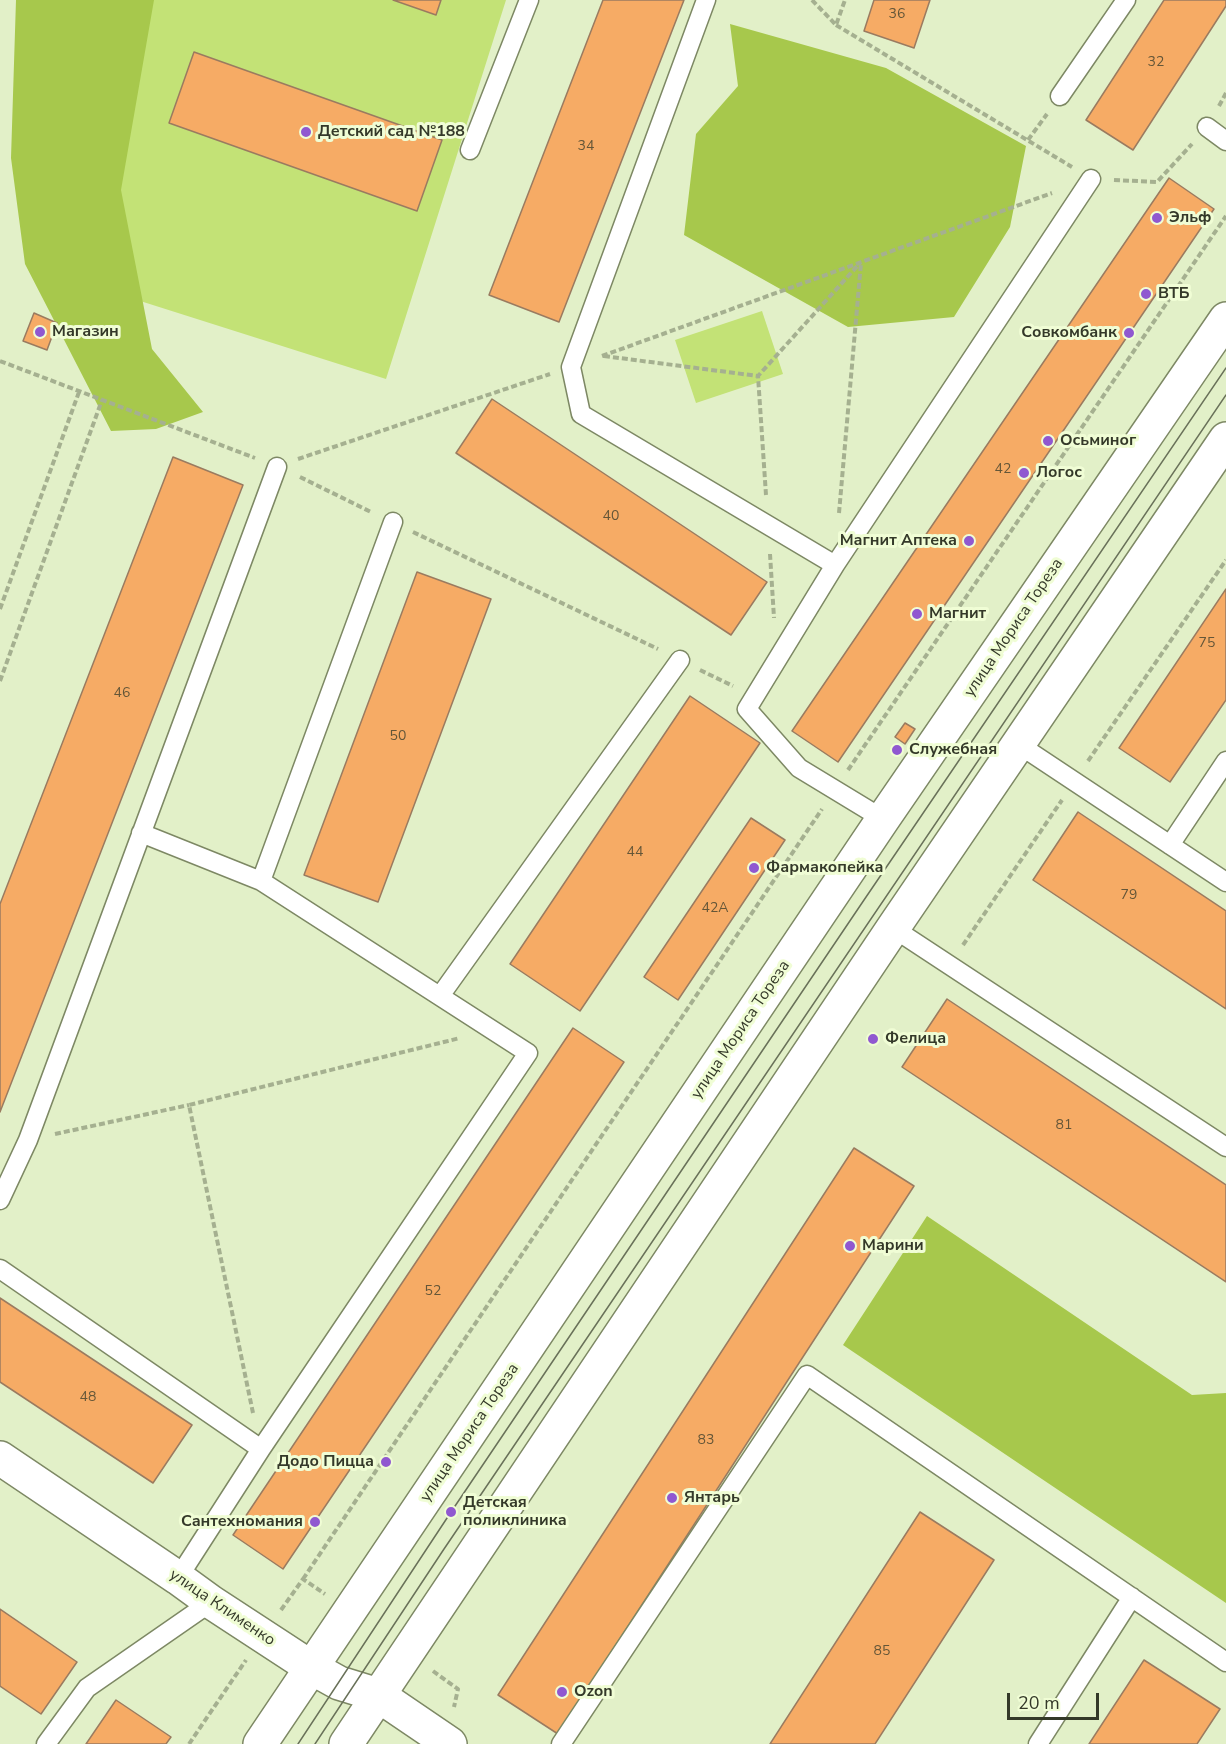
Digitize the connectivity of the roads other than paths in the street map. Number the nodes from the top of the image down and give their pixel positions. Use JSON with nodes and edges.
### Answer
{"nodes":[{"id":1,"x":529,"y":0,"type":"edge"},
{"id":2,"x":705,"y":0,"type":"edge"},
{"id":3,"x":1126,"y":0,"type":"edge"},
{"id":4,"x":1060,"y":96,"type":"road end"},
{"id":5,"x":1207,"y":127,"type":"dead end"},
{"id":6,"x":1226,"y":141,"type":"edge"},
{"id":7,"x":470,"y":150,"type":"dead end"},
{"id":8,"x":1091,"y":179,"type":"road end"},
{"id":9,"x":1226,"y":319,"type":"edge"},
{"id":10,"x":1226,"y":439,"type":"edge"},
{"id":11,"x":277,"y":466,"type":"road end"},
{"id":12,"x":393,"y":522,"type":"road end"},
{"id":13,"x":835,"y":565,"type":"junction"},
{"id":14,"x":680,"y":660,"type":"road end"},
{"id":15,"x":1018,"y":744,"type":"junction"},
{"id":16,"x":1226,"y":761,"type":"edge"},
{"id":17,"x":883,"y":819,"type":"junction"},
{"id":18,"x":141,"y":833,"type":"junction"},
{"id":19,"x":1170,"y":844,"type":"junction"},
{"id":20,"x":261,"y":881,"type":"junction"},
{"id":21,"x":1226,"y":882,"type":"edge"},
{"id":22,"x":893,"y":928,"type":"junction"},
{"id":23,"x":440,"y":996,"type":"junction"},
{"id":24,"x":1226,"y":1147,"type":"edge"},
{"id":25,"x":0,"y":1200,"type":"edge"},
{"id":26,"x":0,"y":1269,"type":"edge"},
{"id":27,"x":261,"y":1449,"type":"junction"},
{"id":28,"x":0,"y":1458,"type":"edge"},
{"id":29,"x":178,"y":1578,"type":"junction"},
{"id":30,"x":1132,"y":1597,"type":"junction"},
{"id":31,"x":211,"y":1602,"type":"junction"},
{"id":32,"x":1226,"y":1662,"type":"edge"},
{"id":33,"x":312,"y":1668,"type":"junction"},
{"id":34,"x":378,"y":1695,"type":"junction"},
{"id":35,"x":46,"y":1744,"type":"edge"},
{"id":36,"x":260,"y":1744,"type":"edge"},
{"id":37,"x":346,"y":1744,"type":"edge"},
{"id":38,"x":450,"y":1744,"type":"edge"},
{"id":39,"x":561,"y":1744,"type":"edge"},
{"id":40,"x":1038,"y":1744,"type":"edge"}],
"edges":[{"from":1,"to":7,"type":"lane"},
{"from":2,"to":13,"type":"lane"},
{"from":3,"to":4,"type":"lane"},
{"from":5,"to":6,"type":"lane"},
{"from":8,"to":13,"type":"lane"},
{"from":9,"to":17,"type":"street","name":"улица Мориса Тореза"},
{"from":10,"to":15,"type":"street"},
{"from":11,"to":18,"type":"lane"},
{"from":12,"to":20,"type":"lane"},
{"from":13,"to":17,"type":"lane"},
{"from":14,"to":23,"type":"lane"},
{"from":15,"to":19,"type":"lane"},
{"from":15,"to":22,"type":"street"},
{"from":16,"to":19,"type":"lane"},
{"from":17,"to":33,"type":"street","name":"улица Мориса Тореза"},
{"from":18,"to":20,"type":"lane"},
{"from":18,"to":25,"type":"lane"},
{"from":19,"to":21,"type":"lane"},
{"from":20,"to":23,"type":"lane"},
{"from":22,"to":24,"type":"lane"},
{"from":22,"to":34,"type":"street"},
{"from":23,"to":27,"type":"lane"},
{"from":26,"to":27,"type":"lane"},
{"from":27,"to":29,"type":"lane"},
{"from":28,"to":29,"type":"street","name":"улица Клименко"},
{"from":29,"to":31,"type":"street","name":"улица Клименко"},
{"from":30,"to":32,"type":"lane"},
{"from":30,"to":39,"type":"lane"},
{"from":30,"to":40,"type":"lane"},
{"from":31,"to":33,"type":"street","name":"улица Клименко"},
{"from":31,"to":35,"type":"lane"},
{"from":33,"to":34,"type":"street","name":"улица Клименко"},
{"from":33,"to":36,"type":"street","name":"улица Мориса Тореза"},
{"from":34,"to":37,"type":"street"},
{"from":34,"to":38,"type":"street","name":"улица Клименко"}]}
